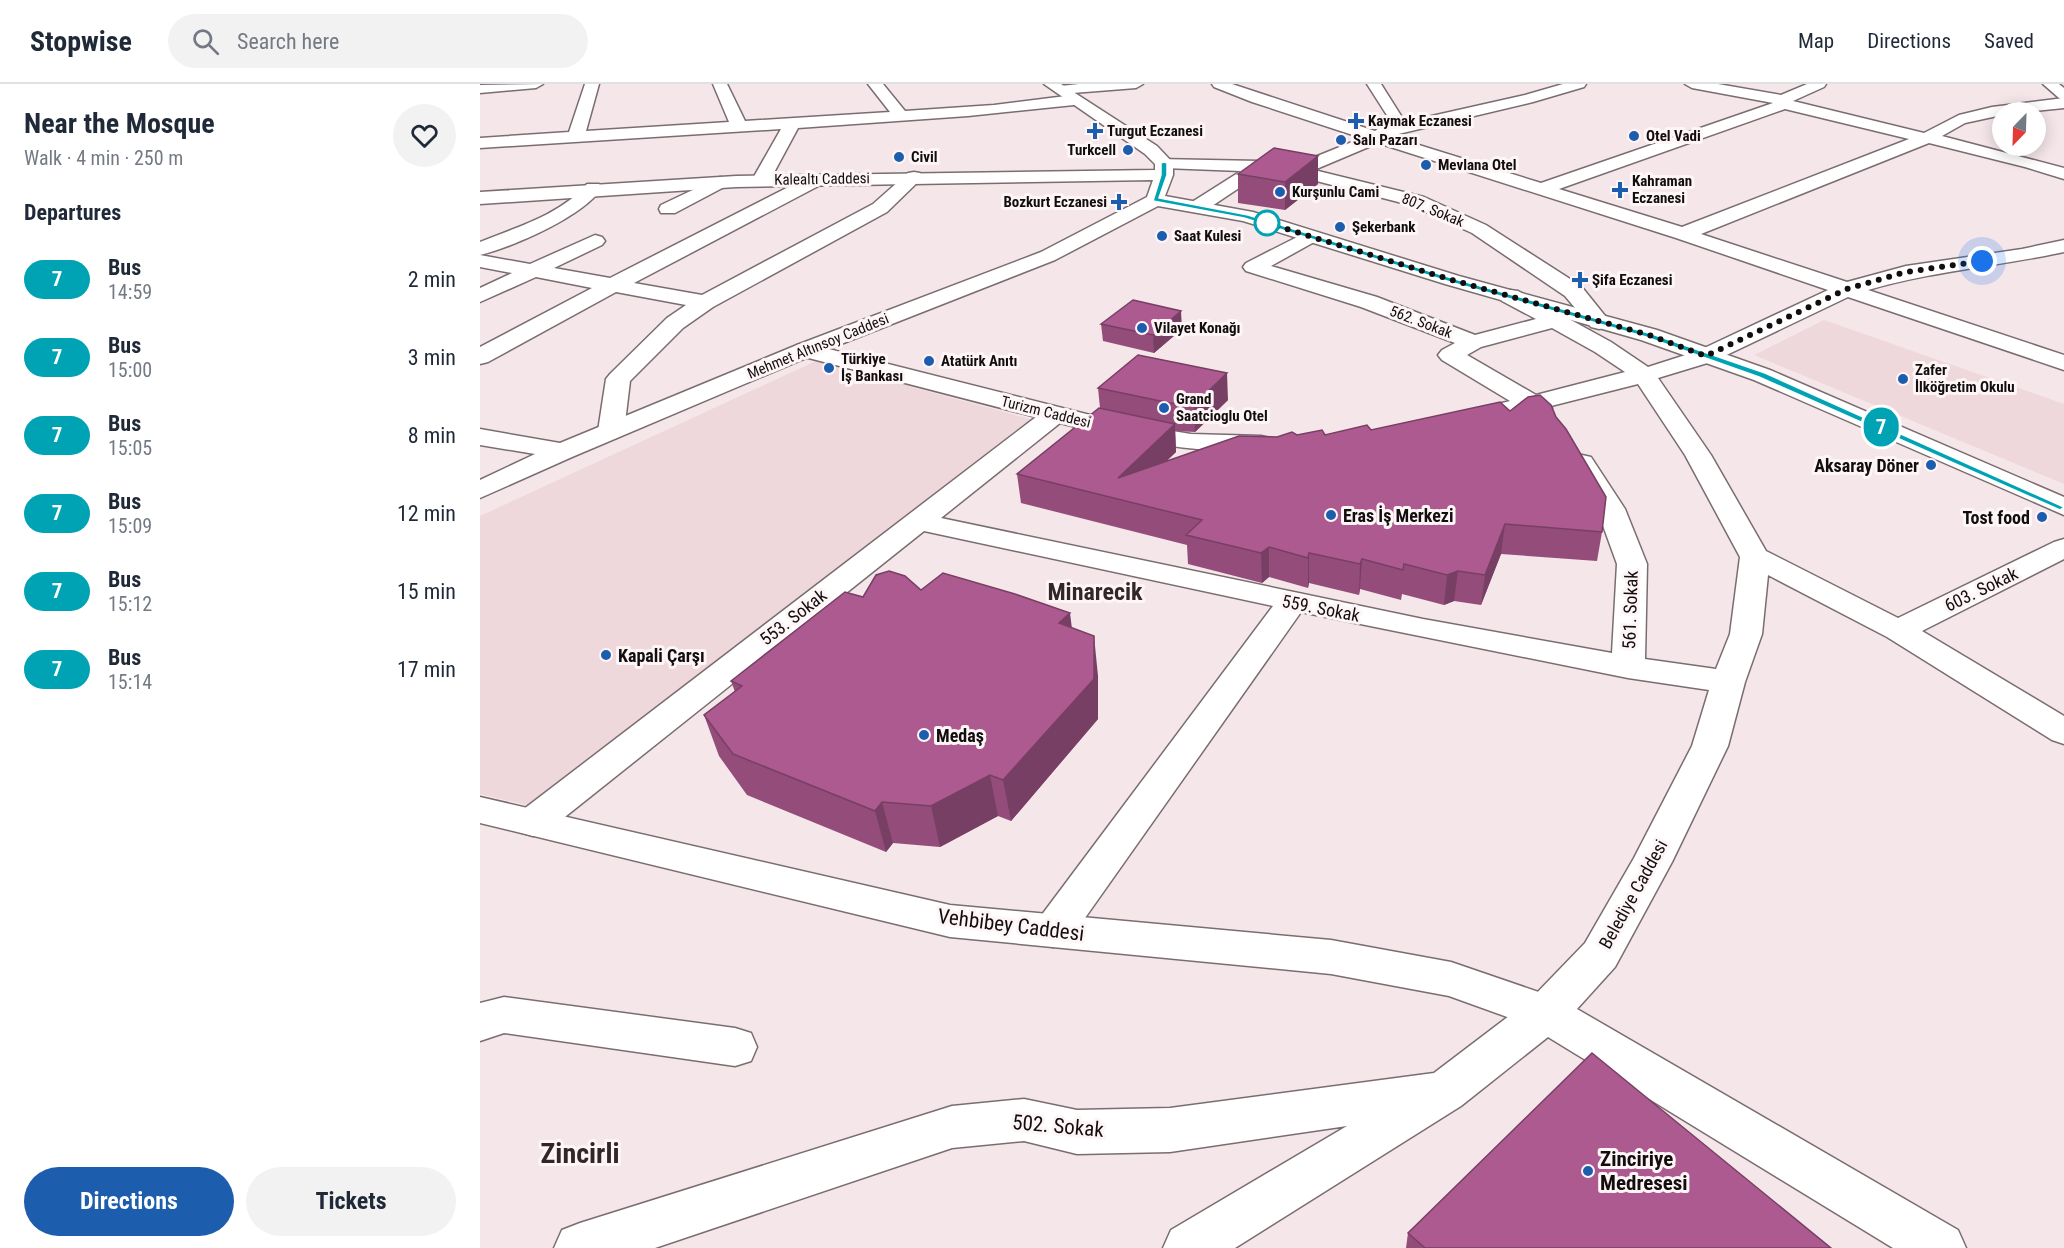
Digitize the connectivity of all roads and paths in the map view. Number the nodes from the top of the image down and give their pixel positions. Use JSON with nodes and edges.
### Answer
{"nodes":[{"id":1,"x":536,"y":84,"type":"edge"},
{"id":2,"x":592,"y":84,"type":"edge"},
{"id":3,"x":720,"y":84,"type":"edge"},
{"id":4,"x":875,"y":84,"type":"edge"},
{"id":5,"x":1136,"y":84,"type":"edge"},
{"id":6,"x":1218,"y":84,"type":"edge"},
{"id":7,"x":1374,"y":84,"type":"edge"},
{"id":8,"x":1579,"y":84,"type":"edge"},
{"id":9,"x":1692,"y":84,"type":"edge"},
{"id":10,"x":1819,"y":84,"type":"edge"},
{"id":11,"x":2050,"y":84,"type":"edge"},
{"id":12,"x":1056,"y":87,"type":"edge"},
{"id":13,"x":480,"y":89,"type":"edge"},
{"id":14,"x":2064,"y":95,"type":"edge"},
{"id":15,"x":1074,"y":100,"type":"junction"},
{"id":16,"x":1784,"y":102,"type":"junction"},
{"id":17,"x":2064,"y":103,"type":"edge"},
{"id":18,"x":901,"y":116,"type":"junction"},
{"id":19,"x":792,"y":123,"type":"junction"},
{"id":20,"x":739,"y":126,"type":"junction"},
{"id":21,"x":1383,"y":133,"type":"junction"},
{"id":22,"x":576,"y":135,"type":"junction"},
{"id":23,"x":1927,"y":137,"type":"junction"},
{"id":24,"x":480,"y":143,"type":"edge"},
{"id":25,"x":1260,"y":166,"type":"junction"},
{"id":26,"x":1164,"y":169,"type":"junction"},
{"id":27,"x":1297,"y":171,"type":"junction"},
{"id":28,"x":2064,"y":174,"type":"edge"},
{"id":29,"x":914,"y":177,"type":"junction"},
{"id":30,"x":818,"y":179,"type":"junction"},
{"id":31,"x":761,"y":180,"type":"junction"},
{"id":32,"x":720,"y":182,"type":"junction"},
{"id":33,"x":593,"y":188,"type":"junction"},
{"id":34,"x":1541,"y":189,"type":"junction"},
{"id":35,"x":480,"y":198,"type":"edge"},
{"id":36,"x":1155,"y":200,"type":"junction"},
{"id":37,"x":1199,"y":206,"type":"junction"},
{"id":38,"x":668,"y":209,"type":"dead end"},
{"id":39,"x":1683,"y":234,"type":"junction"},
{"id":40,"x":1309,"y":237,"type":"junction"},
{"id":41,"x":595,"y":241,"type":"dead end"},
{"id":42,"x":480,"y":249,"type":"edge"},
{"id":43,"x":2059,"y":249,"type":"edge"},
{"id":44,"x":480,"y":261,"type":"edge"},
{"id":45,"x":532,"y":270,"type":"junction"},
{"id":46,"x":615,"y":285,"type":"junction"},
{"id":47,"x":1847,"y":289,"type":"junction"},
{"id":48,"x":480,"y":296,"type":"edge"},
{"id":49,"x":1510,"y":297,"type":"junction"},
{"id":50,"x":705,"y":302,"type":"junction"},
{"id":51,"x":1554,"y":321,"type":"junction"},
{"id":52,"x":1599,"y":322,"type":"junction"},
{"id":53,"x":1473,"y":342,"type":"junction"},
{"id":54,"x":805,"y":350,"type":"junction"},
{"id":55,"x":1706,"y":356,"type":"junction"},
{"id":56,"x":480,"y":357,"type":"edge"},
{"id":57,"x":2064,"y":363,"type":"edge"},
{"id":58,"x":1644,"y":375,"type":"junction"},
{"id":59,"x":1533,"y":402,"type":"junction"},
{"id":60,"x":1056,"y":414,"type":"junction"},
{"id":61,"x":1442,"y":426,"type":"edge"},
{"id":62,"x":611,"y":431,"type":"junction"},
{"id":63,"x":480,"y":437,"type":"edge"},
{"id":64,"x":1285,"y":443,"type":"edge"},
{"id":65,"x":563,"y":452,"type":"junction"},
{"id":66,"x":480,"y":490,"type":"edge"},
{"id":67,"x":2064,"y":507,"type":"edge"},
{"id":68,"x":917,"y":521,"type":"junction"},
{"id":69,"x":2064,"y":548,"type":"edge"},
{"id":70,"x":1755,"y":557,"type":"junction"},
{"id":71,"x":1292,"y":603,"type":"junction"},
{"id":72,"x":1898,"y":630,"type":"junction"},
{"id":73,"x":1628,"y":668,"type":"junction"},
{"id":74,"x":1728,"y":682,"type":"junction"},
{"id":75,"x":2064,"y":732,"type":"edge"},
{"id":76,"x":480,"y":810,"type":"edge"},
{"id":77,"x":533,"y":822,"type":"junction"},
{"id":78,"x":1053,"y":930,"type":"junction"},
{"id":79,"x":1546,"y":1013,"type":"junction"},
{"id":80,"x":480,"y":1022,"type":"edge"},
{"id":81,"x":735,"y":1047,"type":"dead end"},
{"id":82,"x":1445,"y":1092,"type":"junction"},
{"id":83,"x":580,"y":1248,"type":"edge"},
{"id":84,"x":1190,"y":1248,"type":"edge"},
{"id":85,"x":1940,"y":1248,"type":"edge"}],
"edges":[{"from":1,"to":13,"type":"street"},
{"from":2,"to":22,"type":"street"},
{"from":3,"to":20,"type":"street"},
{"from":4,"to":18,"type":"street"},
{"from":5,"to":12,"type":"street"},
{"from":6,"to":21,"type":"street"},
{"from":7,"to":21,"type":"street"},
{"from":8,"to":21,"type":"street"},
{"from":9,"to":16,"type":"street"},
{"from":10,"to":16,"type":"street"},
{"from":11,"to":14,"type":"street"},
{"from":12,"to":15,"type":"street"},
{"from":15,"to":18,"type":"street"},
{"from":15,"to":26,"type":"street"},
{"from":16,"to":23,"type":"street"},
{"from":16,"to":34,"type":"street"},
{"from":17,"to":23,"type":"street"},
{"from":18,"to":19,"type":"street"},
{"from":19,"to":20,"type":"street"},
{"from":19,"to":31,"type":"street"},
{"from":20,"to":22,"type":"street"},
{"from":21,"to":27,"type":"street"},
{"from":21,"to":34,"type":"street"},
{"from":22,"to":24,"type":"street"},
{"from":23,"to":28,"type":"street"},
{"from":23,"to":39,"type":"street"},
{"from":25,"to":26,"type":"street","name":"807. Sokak"},
{"from":25,"to":27,"type":"street","name":"807. Sokak"},
{"from":25,"to":37,"type":"street"},
{"from":26,"to":29,"type":"street","name":"Kalealtı Caddesi"},
{"from":26,"to":36,"type":"street"},
{"from":27,"to":52,"type":"street","name":"807. Sokak"},
{"from":29,"to":30,"type":"street","name":"Kalealtı Caddesi"},
{"from":29,"to":50,"type":"street"},
{"from":30,"to":31,"type":"street","name":"Kalealtı Caddesi"},
{"from":30,"to":46,"type":"street"},
{"from":31,"to":32,"type":"street","name":"Kalealtı Caddesi"},
{"from":32,"to":33,"type":"street","name":"Kalealtı Caddesi"},
{"from":32,"to":38,"type":"street"},
{"from":33,"to":35,"type":"street","name":"Kalealtı Caddesi"},
{"from":33,"to":42,"type":"street"},
{"from":34,"to":39,"type":"street"},
{"from":36,"to":37,"type":"street"},
{"from":36,"to":54,"type":"street","name":"Mehmet Altınsoy Caddesi"},
{"from":37,"to":40,"type":"street"},
{"from":39,"to":47,"type":"street"},
{"from":40,"to":49,"type":"street"},
{"from":40,"to":53,"type":"street","name":"562. Sokak"},
{"from":41,"to":45,"type":"street"},
{"from":43,"to":47,"type":"street"},
{"from":44,"to":45,"type":"street"},
{"from":45,"to":46,"type":"street"},
{"from":45,"to":48,"type":"street"},
{"from":46,"to":50,"type":"street"},
{"from":46,"to":56,"type":"street"},
{"from":47,"to":55,"type":"street"},
{"from":47,"to":57,"type":"street"},
{"from":49,"to":51,"type":"street"},
{"from":49,"to":52,"type":"street"},
{"from":50,"to":62,"type":"street"},
{"from":51,"to":53,"type":"street"},
{"from":51,"to":58,"type":"street"},
{"from":52,"to":55,"type":"street"},
{"from":53,"to":59,"type":"street","name":"562. Sokak"},
{"from":54,"to":60,"type":"street","name":"Turizm Caddesi"},
{"from":54,"to":62,"type":"street","name":"Mehmet Altınsoy Caddesi"},
{"from":55,"to":58,"type":"street"},
{"from":55,"to":67,"type":"street"},
{"from":58,"to":59,"type":"street"},
{"from":58,"to":70,"type":"street"},
{"from":59,"to":61,"type":"street"},
{"from":59,"to":73,"type":"street","name":"561. Sokak"},
{"from":60,"to":64,"type":"street","name":"Turizm Caddesi"},
{"from":60,"to":68,"type":"street","name":"553. Sokak"},
{"from":62,"to":65,"type":"street","name":"Mehmet Altınsoy Caddesi"},
{"from":63,"to":65,"type":"street"},
{"from":65,"to":66,"type":"street","name":"Mehmet Altınsoy Caddesi"},
{"from":68,"to":71,"type":"street","name":"559. Sokak"},
{"from":68,"to":77,"type":"street","name":"553. Sokak"},
{"from":69,"to":72,"type":"street","name":"603. Sokak"},
{"from":70,"to":72,"type":"street"},
{"from":70,"to":74,"type":"street","name":"Belediye Caddesi"},
{"from":71,"to":73,"type":"street","name":"559. Sokak"},
{"from":71,"to":78,"type":"street"},
{"from":72,"to":75,"type":"street"},
{"from":73,"to":74,"type":"street","name":"559. Sokak"},
{"from":74,"to":79,"type":"street","name":"Belediye Caddesi"},
{"from":76,"to":77,"type":"street","name":"Vehbibey Caddesi"},
{"from":77,"to":78,"type":"street","name":"Vehbibey Caddesi"},
{"from":78,"to":79,"type":"street","name":"Vehbibey Caddesi"},
{"from":79,"to":82,"type":"street","name":"Belediye Caddesi"},
{"from":79,"to":85,"type":"street","name":"Vehbibey Caddesi"},
{"from":80,"to":81,"type":"street"},
{"from":82,"to":83,"type":"street","name":"502. Sokak"},
{"from":82,"to":84,"type":"street","name":"Belediye Caddesi"}]}
